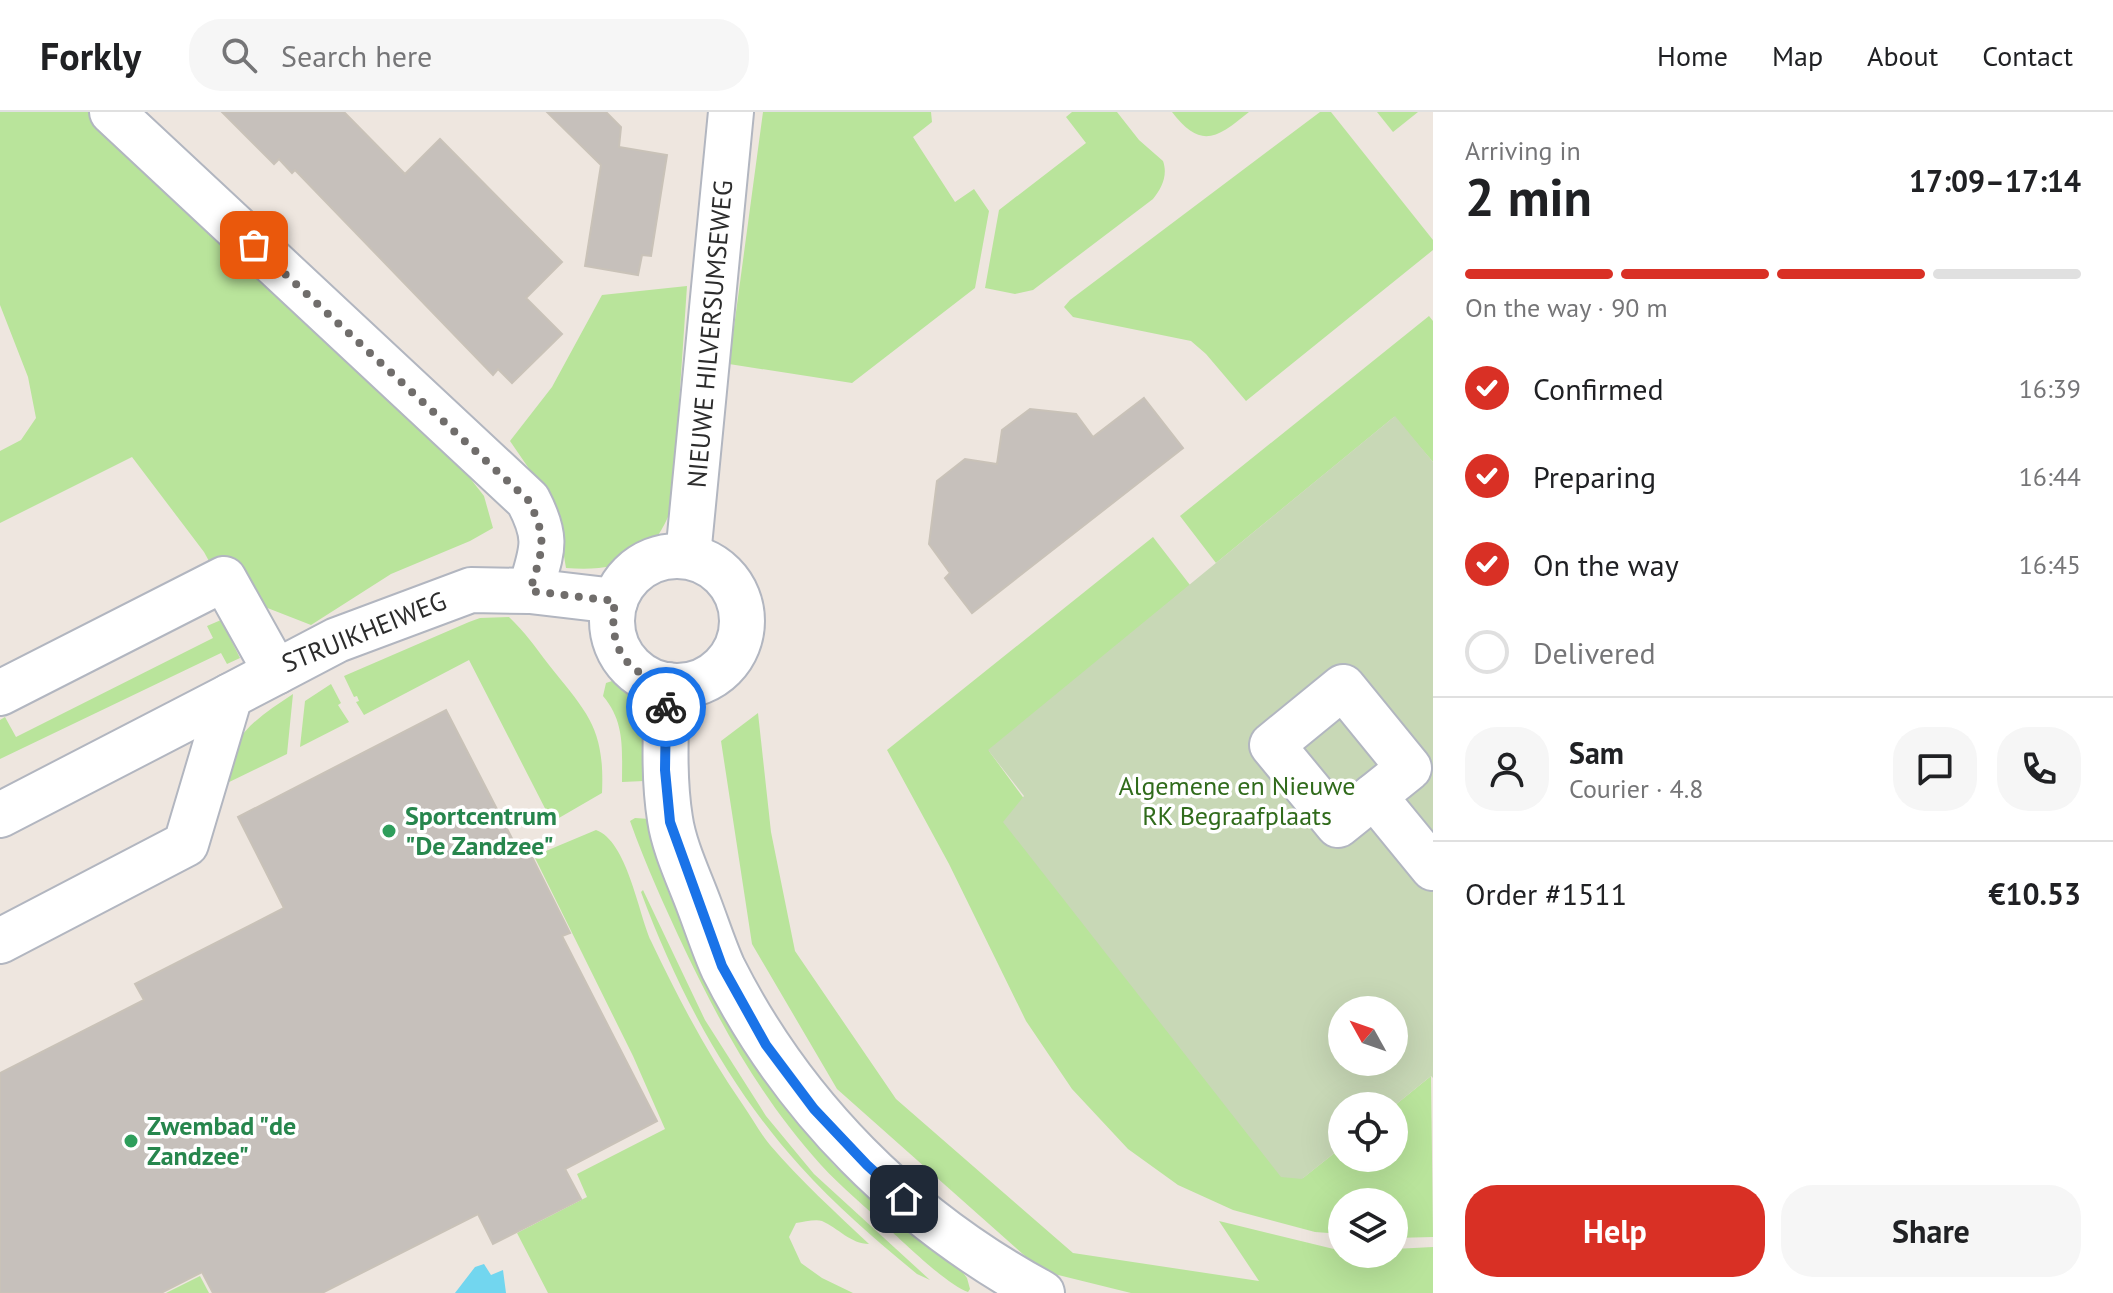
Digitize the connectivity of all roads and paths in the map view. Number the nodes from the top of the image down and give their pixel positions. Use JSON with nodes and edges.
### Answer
{"nodes":[{"id":1,"x":112,"y":112,"type":"edge"},
{"id":2,"x":731,"y":112,"type":"edge"},
{"id":3,"x":688,"y":556,"type":"junction"},
{"id":4,"x":530,"y":591,"type":"junction"},
{"id":5,"x":615,"y":601,"type":"junction"},
{"id":6,"x":276,"y":672,"type":"junction"},
{"id":7,"x":667,"y":685,"type":"junction"},
{"id":8,"x":0,"y":693,"type":"edge"},
{"id":9,"x":230,"y":696,"type":"junction"},
{"id":10,"x":1374,"y":796,"type":"dead end"},
{"id":11,"x":0,"y":815,"type":"edge"},
{"id":12,"x":1433,"y":868,"type":"edge"},
{"id":13,"x":0,"y":941,"type":"edge"},
{"id":14,"x":995,"y":1282,"type":"edge"},
{"id":15,"x":1042,"y":1293,"type":"edge"}],
"edges":[{"from":1,"to":4,"type":"street"},
{"from":2,"to":3,"type":"street","name":"NIEUWE HILVERSUMSEWEG"},
{"from":3,"to":5,"type":"street"},
{"from":3,"to":7,"type":"street"},
{"from":4,"to":5,"type":"street","name":"STRUIKHEIWEG"},
{"from":4,"to":6,"type":"street","name":"STRUIKHEIWEG"},
{"from":5,"to":7,"type":"street"},
{"from":6,"to":8,"type":"street","name":"STRUIKHEIWEG"},
{"from":6,"to":9,"type":"street"},
{"from":7,"to":14,"type":"street"},
{"from":9,"to":11,"type":"street"},
{"from":9,"to":13,"type":"street"},
{"from":10,"to":12,"type":"street"},
{"from":14,"to":15,"type":"street"}]}
